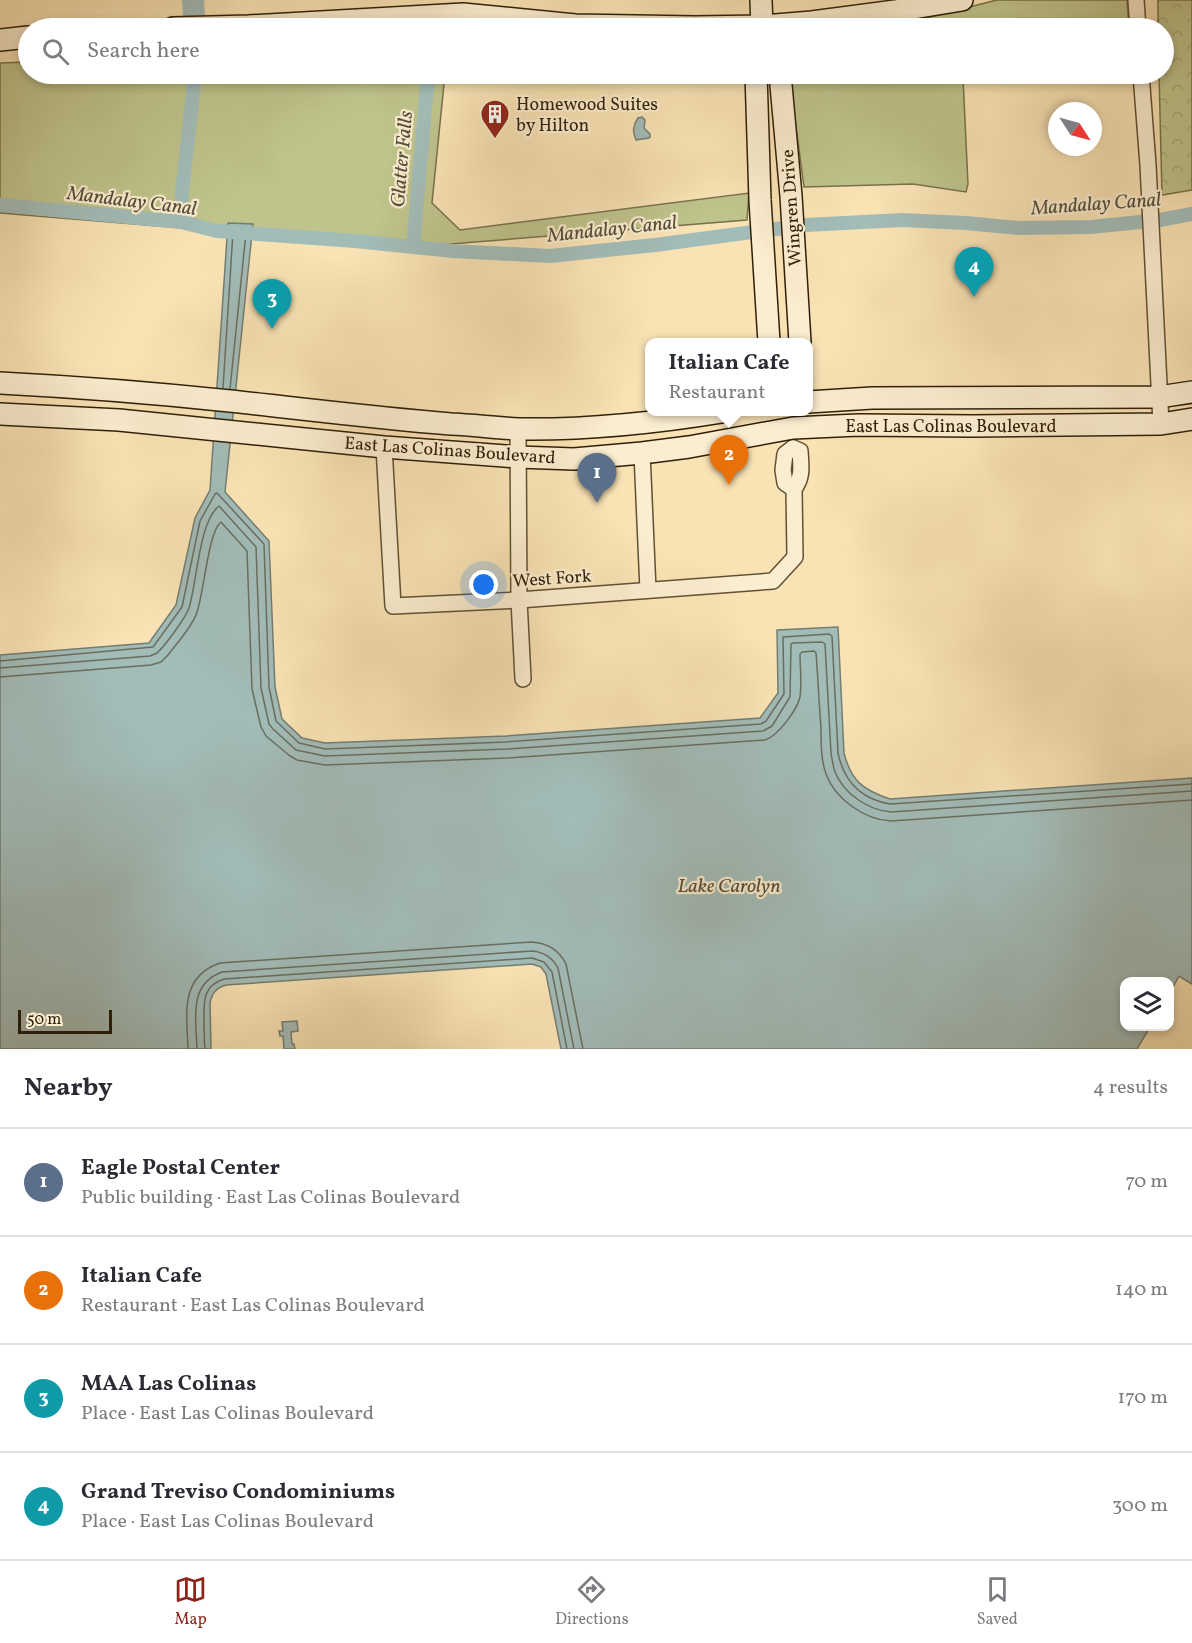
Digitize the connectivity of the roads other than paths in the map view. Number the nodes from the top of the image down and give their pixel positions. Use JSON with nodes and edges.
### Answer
{"nodes":[{"id":1,"x":962,"y":0,"type":"edge"},
{"id":2,"x":1136,"y":0,"type":"edge"},
{"id":3,"x":389,"y":18,"type":"edge"},
{"id":4,"x":503,"y":18,"type":"edge"},
{"id":5,"x":851,"y":18,"type":"edge"},
{"id":6,"x":1137,"y":18,"type":"edge"},
{"id":7,"x":18,"y":38,"type":"edge"},
{"id":8,"x":0,"y":40,"type":"edge"},
{"id":9,"x":756,"y":84,"type":"edge"},
{"id":10,"x":781,"y":84,"type":"edge"},
{"id":11,"x":1142,"y":84,"type":"edge"},
{"id":12,"x":769,"y":338,"type":"edge"},
{"id":13,"x":800,"y":338,"type":"edge"},
{"id":14,"x":0,"y":383,"type":"edge"},
{"id":15,"x":121,"y":390,"type":"junction"},
{"id":16,"x":1192,"y":392,"type":"edge"},
{"id":17,"x":1158,"y":397,"type":"junction"},
{"id":18,"x":813,"y":402,"type":"edge"},
{"id":19,"x":0,"y":414,"type":"edge"},
{"id":20,"x":695,"y":416,"type":"edge"},
{"id":21,"x":1192,"y":419,"type":"edge"},
{"id":22,"x":119,"y":420,"type":"junction"},
{"id":23,"x":1161,"y":424,"type":"junction"},
{"id":24,"x":793,"y":425,"type":"edge"},
{"id":25,"x":518,"y":429,"type":"junction"},
{"id":26,"x":384,"y":447,"type":"junction"},
{"id":27,"x":642,"y":453,"type":"junction"},
{"id":28,"x":518,"y":457,"type":"junction"},
{"id":29,"x":648,"y":590,"type":"junction"},
{"id":30,"x":519,"y":600,"type":"junction"},
{"id":31,"x":523,"y":679,"type":"dead end"}],
"edges":[{"from":1,"to":5,"type":"main road"},
{"from":2,"to":6,"type":"street"},
{"from":3,"to":4,"type":"main road"},
{"from":7,"to":8,"type":"main road"},
{"from":9,"to":12,"type":"main road","name":"Wingren Drive"},
{"from":10,"to":13,"type":"main road","name":"Wingren Drive"},
{"from":11,"to":17,"type":"street"},
{"from":14,"to":15,"type":"main road","name":"East Las Colinas Boulevard"},
{"from":15,"to":22,"type":"main road"},
{"from":15,"to":25,"type":"main road","name":"East Las Colinas Boulevard"},
{"from":16,"to":17,"type":"main road","name":"East Las Colinas Boulevard"},
{"from":17,"to":18,"type":"main road","name":"East Las Colinas Boulevard"},
{"from":17,"to":23,"type":"street"},
{"from":19,"to":22,"type":"main road","name":"East Las Colinas Boulevard"},
{"from":20,"to":25,"type":"main road","name":"East Las Colinas Boulevard"},
{"from":21,"to":23,"type":"main road","name":"East Las Colinas Boulevard"},
{"from":22,"to":26,"type":"main road","name":"East Las Colinas Boulevard"},
{"from":23,"to":24,"type":"main road","name":"East Las Colinas Boulevard"},
{"from":24,"to":27,"type":"main road","name":"East Las Colinas Boulevard"},
{"from":24,"to":29,"type":"street","name":"West Fork"},
{"from":25,"to":28,"type":"street"},
{"from":26,"to":28,"type":"main road","name":"East Las Colinas Boulevard"},
{"from":26,"to":30,"type":"street","name":"West Fork"},
{"from":27,"to":28,"type":"main road","name":"East Las Colinas Boulevard"},
{"from":27,"to":29,"type":"street"},
{"from":28,"to":30,"type":"street"},
{"from":29,"to":30,"type":"street","name":"West Fork"},
{"from":30,"to":31,"type":"street"}]}
